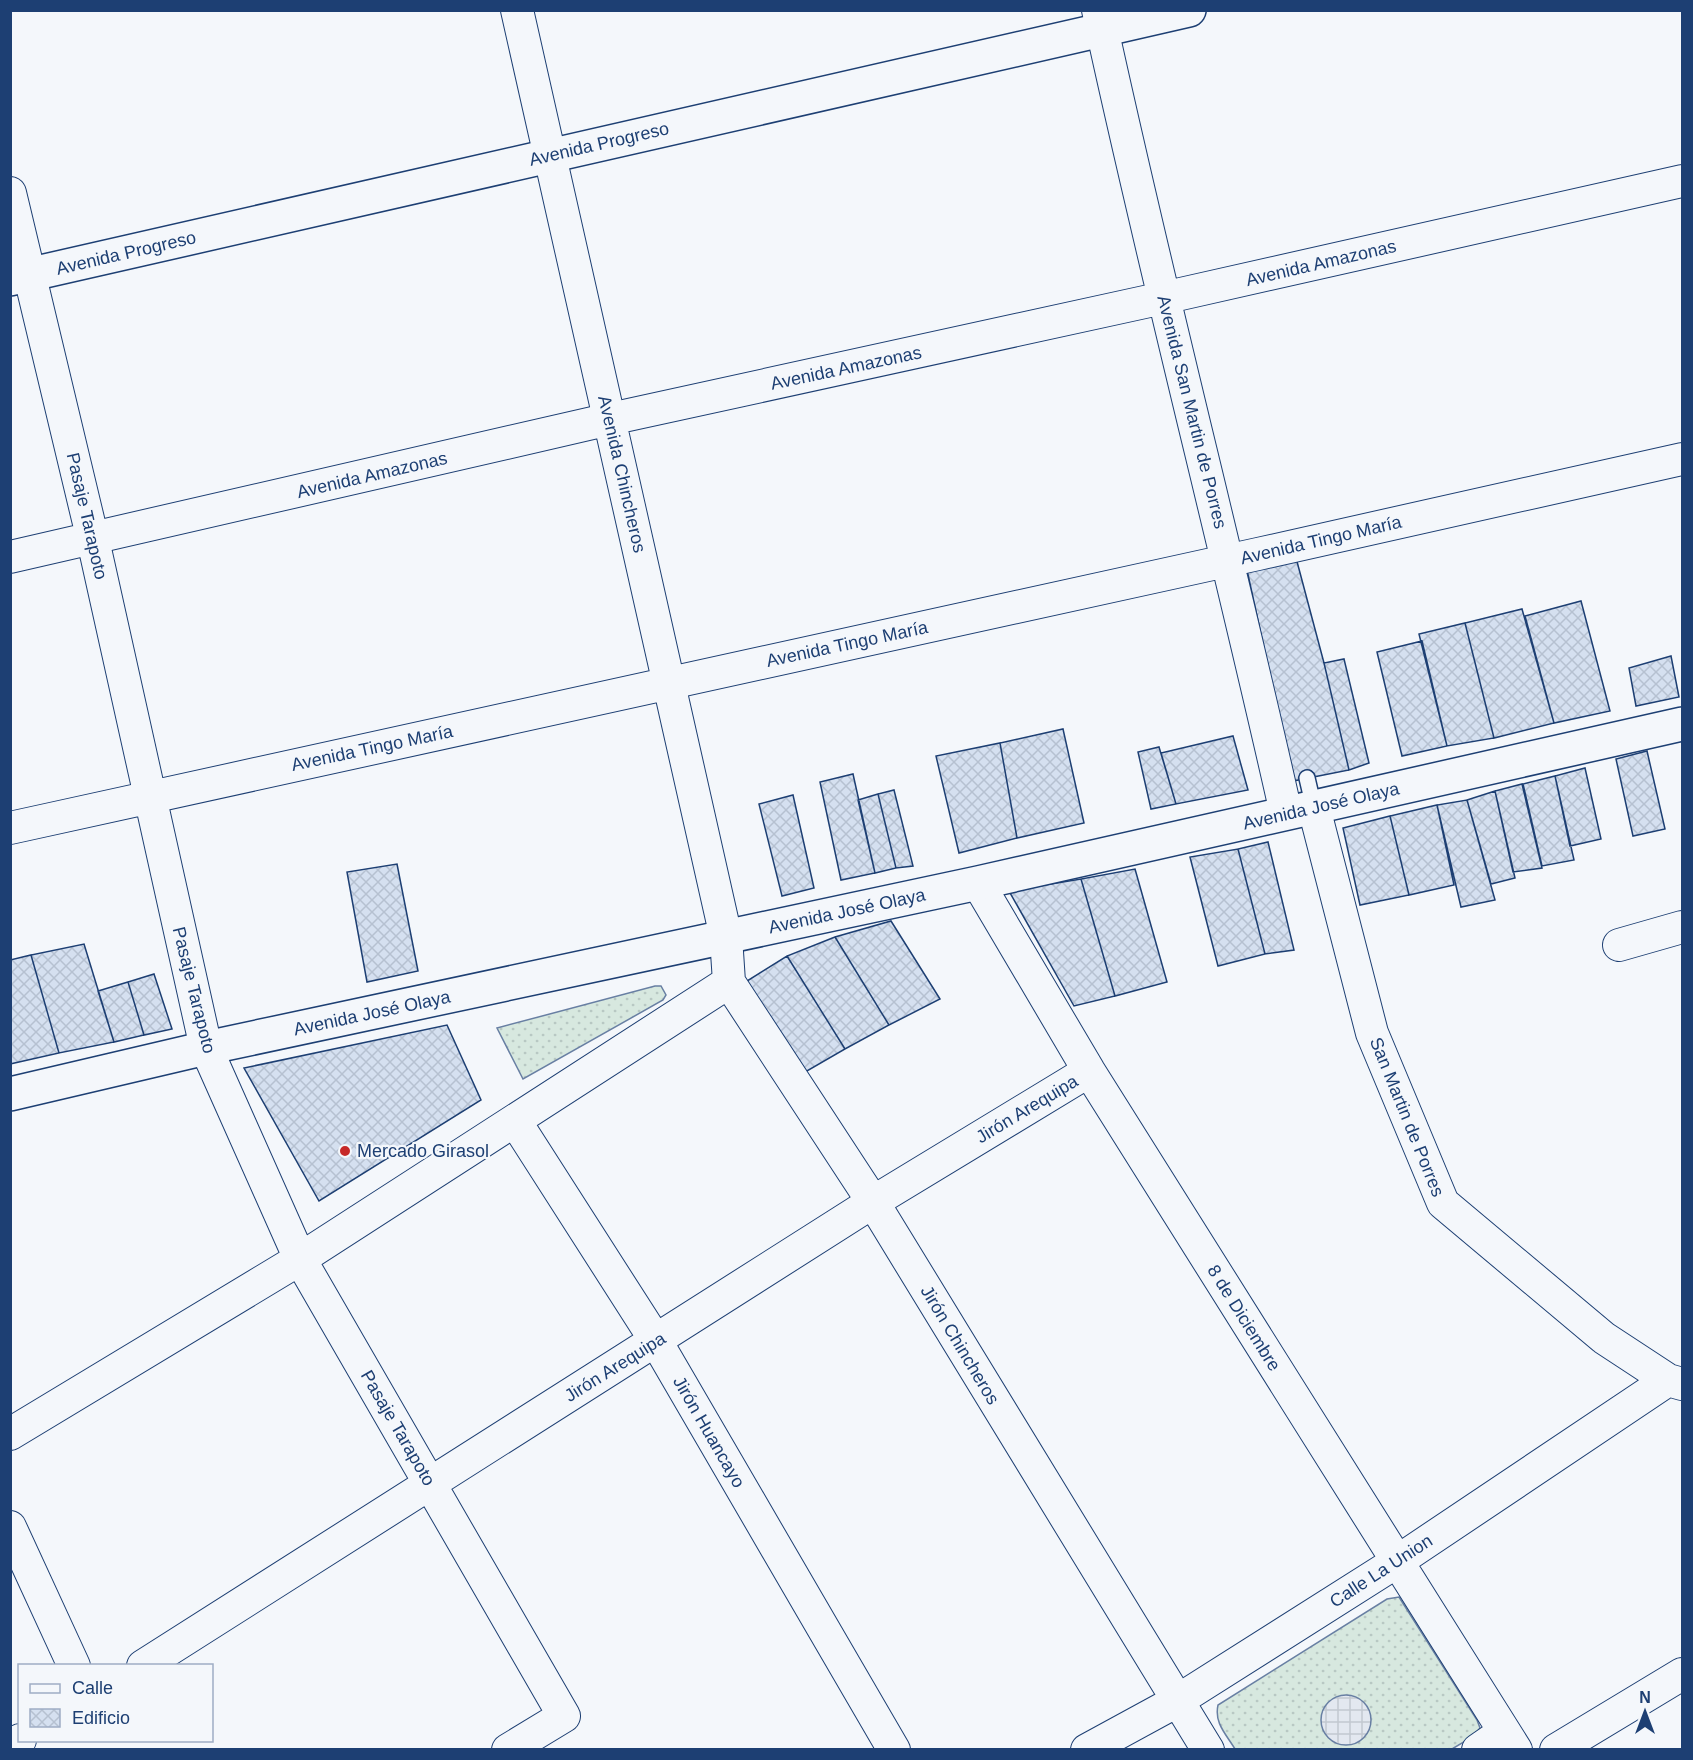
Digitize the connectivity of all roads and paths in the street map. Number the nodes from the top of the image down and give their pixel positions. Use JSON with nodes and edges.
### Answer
{"nodes":[{"id":1,"x":517,"y":10,"type":"edge"},
{"id":2,"x":1189,"y":10,"type":"edge"},
{"id":3,"x":1100,"y":20,"type":"edge"},
{"id":4,"x":550,"y":155,"type":"junction"},
{"id":5,"x":1683,"y":182,"type":"edge"},
{"id":6,"x":10,"y":193,"type":"edge"},
{"id":7,"x":20,"y":277,"type":"edge"},
{"id":8,"x":1163,"y":298,"type":"junction"},
{"id":9,"x":610,"y":419,"type":"junction"},
{"id":10,"x":1683,"y":459,"type":"edge"},
{"id":11,"x":93,"y":540,"type":"junction"},
{"id":12,"x":10,"y":558,"type":"edge"},
{"id":13,"x":1249,"y":560,"type":"junction"},
{"id":14,"x":669,"y":683,"type":"junction"},
{"id":15,"x":1683,"y":724,"type":"edge"},
{"id":16,"x":1295,"y":791,"type":"junction"},
{"id":17,"x":150,"y":797,"type":"junction"},
{"id":18,"x":10,"y":828,"type":"edge"},
{"id":19,"x":978,"y":883,"type":"junction"},
{"id":20,"x":1683,"y":927,"type":"edge"},
{"id":21,"x":726,"y":937,"type":"junction"},
{"id":22,"x":1619,"y":945,"type":"dead end"},
{"id":23,"x":729,"y":982,"type":"junction"},
{"id":24,"x":206,"y":1048,"type":"junction"},
{"id":25,"x":1089,"y":1071,"type":"junction"},
{"id":26,"x":10,"y":1094,"type":"edge"},
{"id":27,"x":515,"y":1121,"type":"junction"},
{"id":28,"x":873,"y":1202,"type":"junction"},
{"id":29,"x":300,"y":1259,"type":"junction"},
{"id":30,"x":656,"y":1341,"type":"junction"},
{"id":31,"x":1675,"y":1382,"type":"edge"},
{"id":32,"x":10,"y":1434,"type":"edge"},
{"id":33,"x":430,"y":1484,"type":"junction"},
{"id":34,"x":10,"y":1527,"type":"edge"},
{"id":35,"x":1398,"y":1561,"type":"junction"},
{"id":36,"x":74,"y":1664,"type":"edge"},
{"id":37,"x":145,"y":1664,"type":"edge"},
{"id":38,"x":1683,"y":1674,"type":"edge"},
{"id":39,"x":1177,"y":1701,"type":"junction"},
{"id":40,"x":1510,"y":1741,"type":"edge"},
{"id":41,"x":508,"y":1749,"type":"edge"},
{"id":42,"x":894,"y":1749,"type":"edge"},
{"id":43,"x":1087,"y":1749,"type":"edge"},
{"id":44,"x":1208,"y":1749,"type":"edge"},
{"id":45,"x":1478,"y":1749,"type":"edge"},
{"id":46,"x":1556,"y":1749,"type":"edge"}],
"edges":[{"from":1,"to":4,"type":"street","name":"Avenida Chincheros"},
{"from":2,"to":3,"type":"street","name":"Avenida Progreso"},
{"from":3,"to":4,"type":"street","name":"Avenida Progreso"},
{"from":3,"to":8,"type":"street","name":"Avenida San Martin de Porres"},
{"from":4,"to":7,"type":"street","name":"Avenida Progreso"},
{"from":4,"to":9,"type":"street","name":"Avenida Chincheros"},
{"from":5,"to":8,"type":"street","name":"Avenida Amazonas"},
{"from":6,"to":7,"type":"street","name":"Pasaje Tarapoto"},
{"from":7,"to":11,"type":"street","name":"Pasaje Tarapoto"},
{"from":8,"to":9,"type":"street","name":"Avenida Amazonas"},
{"from":8,"to":13,"type":"street","name":"Avenida San Martin de Porres"},
{"from":9,"to":11,"type":"street","name":"Avenida Amazonas"},
{"from":9,"to":14,"type":"street","name":"Avenida Chincheros"},
{"from":10,"to":13,"type":"street","name":"Avenida Tingo María"},
{"from":11,"to":12,"type":"street","name":"Avenida Amazonas"},
{"from":11,"to":17,"type":"street","name":"Pasaje Tarapoto"},
{"from":13,"to":14,"type":"street","name":"Avenida Tingo María"},
{"from":13,"to":16,"type":"street","name":"Avenida San Martin de Porres"},
{"from":14,"to":17,"type":"street","name":"Avenida Tingo María"},
{"from":14,"to":21,"type":"street","name":"Avenida Chincheros"},
{"from":15,"to":16,"type":"street","name":"Avenida José Olaya"},
{"from":16,"to":19,"type":"street","name":"Avenida José Olaya"},
{"from":16,"to":31,"type":"street","name":"San Martin de Porres"},
{"from":17,"to":18,"type":"street","name":"Avenida Tingo María"},
{"from":17,"to":24,"type":"street","name":"Pasaje Tarapoto"},
{"from":19,"to":21,"type":"street","name":"Avenida José Olaya"},
{"from":19,"to":25,"type":"street","name":"8 de Diciembre"},
{"from":20,"to":22,"type":"street"},
{"from":21,"to":23,"type":"street","name":"Jirón Chincheros"},
{"from":21,"to":24,"type":"street","name":"Avenida José Olaya"},
{"from":23,"to":27,"type":"street"},
{"from":23,"to":28,"type":"street","name":"Jirón Chincheros"},
{"from":24,"to":26,"type":"street","name":"Avenida José Olaya"},
{"from":24,"to":29,"type":"street","name":"Pasaje Tarapoto"},
{"from":25,"to":28,"type":"street","name":"Jirón Arequipa"},
{"from":25,"to":35,"type":"street","name":"8 de Diciembre"},
{"from":27,"to":29,"type":"street"},
{"from":27,"to":30,"type":"street","name":"Jirón Huancayo"},
{"from":28,"to":30,"type":"street","name":"Jirón Arequipa"},
{"from":28,"to":39,"type":"street","name":"Jirón Chincheros"},
{"from":29,"to":32,"type":"street"},
{"from":29,"to":33,"type":"street","name":"Pasaje Tarapoto"},
{"from":30,"to":33,"type":"street","name":"Jirón Arequipa"},
{"from":30,"to":42,"type":"street","name":"Jirón Huancayo"},
{"from":31,"to":35,"type":"street","name":"Calle La Union"},
{"from":33,"to":37,"type":"street","name":"Jirón Arequipa"},
{"from":33,"to":41,"type":"street","name":"Pasaje Tarapoto"},
{"from":34,"to":36,"type":"street"},
{"from":35,"to":39,"type":"street","name":"Calle La Union"},
{"from":35,"to":40,"type":"street","name":"8 de Diciembre"},
{"from":38,"to":46,"type":"street"},
{"from":39,"to":43,"type":"street","name":"Calle La Union"},
{"from":39,"to":44,"type":"street","name":"Jirón Chincheros"},
{"from":40,"to":45,"type":"street"}]}
